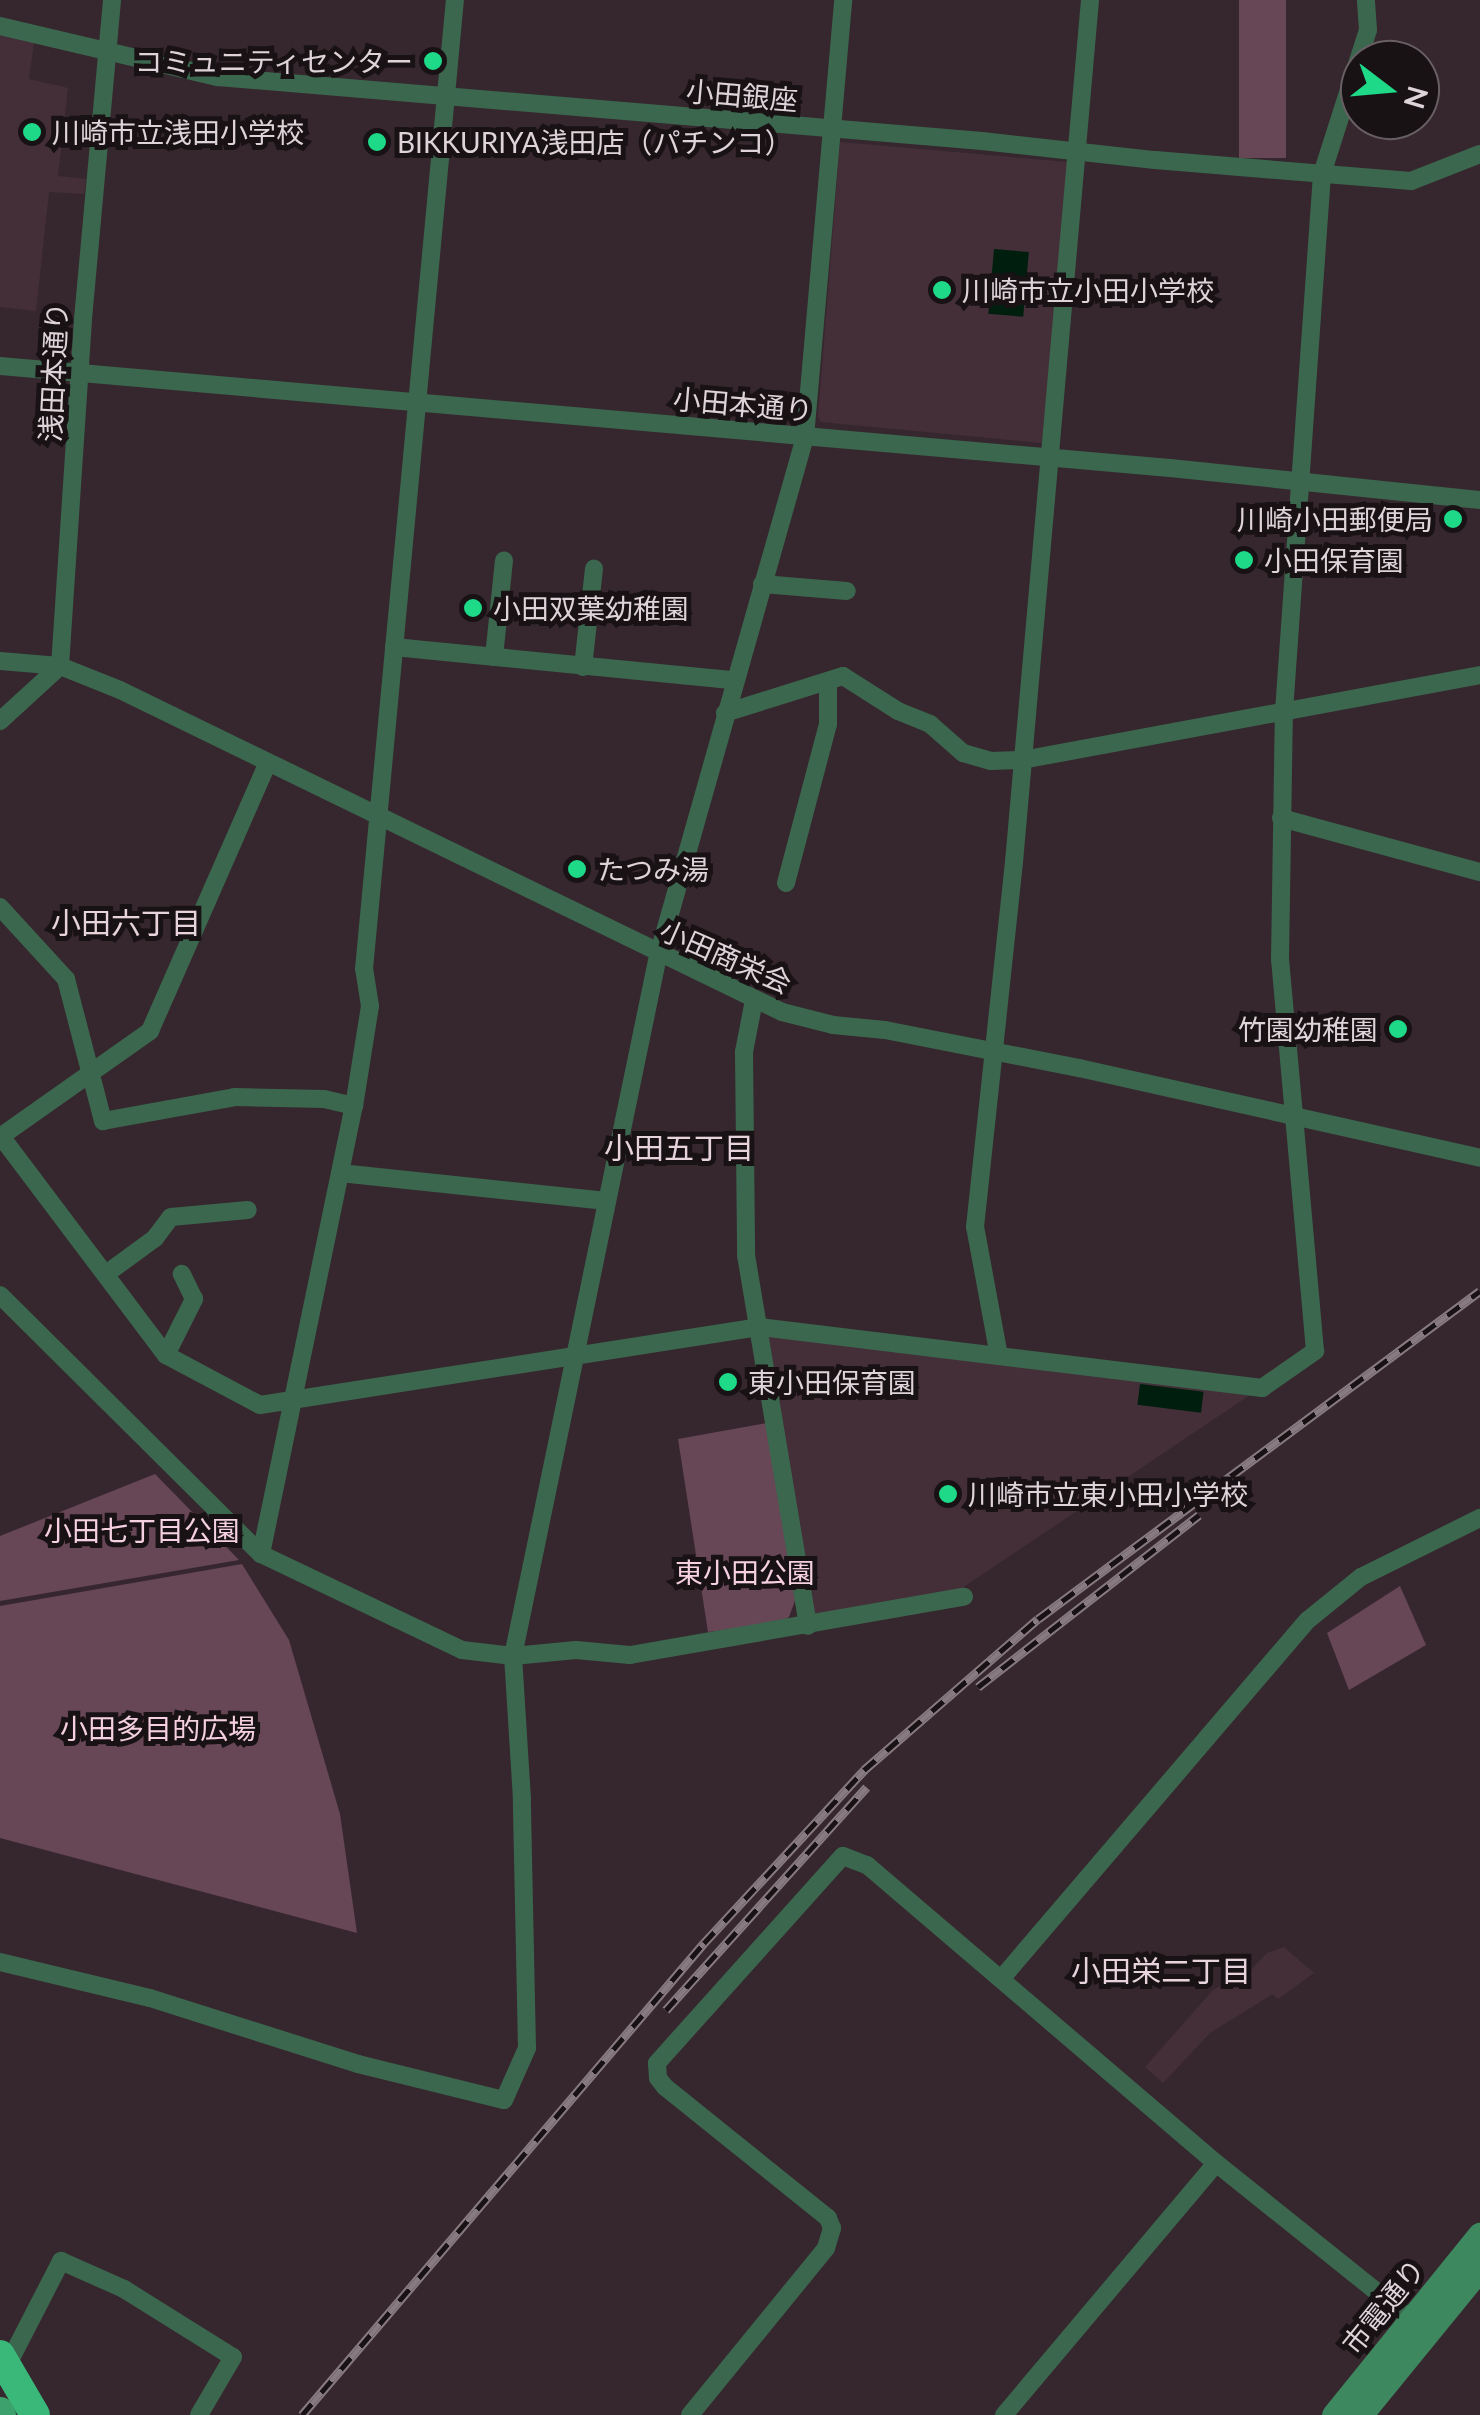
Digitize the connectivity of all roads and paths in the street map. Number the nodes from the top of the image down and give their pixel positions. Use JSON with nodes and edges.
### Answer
{"nodes":[{"id":1,"x":112,"y":0,"type":"edge"},
{"id":2,"x":455,"y":0,"type":"edge"},
{"id":3,"x":843,"y":0,"type":"edge"},
{"id":4,"x":1090,"y":0,"type":"edge"},
{"id":5,"x":1366,"y":0,"type":"edge"},
{"id":6,"x":0,"y":26,"type":"edge"},
{"id":7,"x":107,"y":52,"type":"junction"},
{"id":8,"x":445,"y":96,"type":"junction"},
{"id":9,"x":831,"y":131,"type":"junction"},
{"id":10,"x":1076,"y":152,"type":"junction"},
{"id":11,"x":1480,"y":154,"type":"edge"},
{"id":12,"x":1322,"y":174,"type":"junction"},
{"id":13,"x":0,"y":366,"type":"edge"},
{"id":14,"x":80,"y":373,"type":"junction"},
{"id":15,"x":420,"y":401,"type":"junction"},
{"id":16,"x":805,"y":437,"type":"junction"},
{"id":17,"x":1052,"y":458,"type":"junction"},
{"id":18,"x":1297,"y":480,"type":"junction"},
{"id":19,"x":1480,"y":500,"type":"edge"},
{"id":20,"x":504,"y":560,"type":"dead end"},
{"id":21,"x":594,"y":569,"type":"dead end"},
{"id":22,"x":762,"y":584,"type":"junction"},
{"id":23,"x":848,"y":592,"type":"dead end"},
{"id":24,"x":394,"y":646,"type":"junction"},
{"id":25,"x":494,"y":658,"type":"junction"},
{"id":26,"x":0,"y":661,"type":"edge"},
{"id":27,"x":60,"y":666,"type":"junction"},
{"id":28,"x":583,"y":666,"type":"junction"},
{"id":29,"x":1480,"y":675,"type":"edge"},
{"id":30,"x":733,"y":680,"type":"junction"},
{"id":31,"x":828,"y":681,"type":"junction"},
{"id":32,"x":1284,"y":711,"type":"junction"},
{"id":33,"x":724,"y":713,"type":"junction"},
{"id":34,"x":0,"y":721,"type":"edge"},
{"id":35,"x":1022,"y":760,"type":"junction"},
{"id":36,"x":267,"y":764,"type":"junction"},
{"id":37,"x":376,"y":817,"type":"junction"},
{"id":38,"x":1281,"y":818,"type":"junction"},
{"id":39,"x":1480,"y":872,"type":"edge"},
{"id":40,"x":786,"y":883,"type":"dead end"},
{"id":41,"x":0,"y":906,"type":"edge"},
{"id":42,"x":658,"y":956,"type":"junction"},
{"id":43,"x":754,"y":1000,"type":"junction"},
{"id":44,"x":995,"y":1052,"type":"junction"},
{"id":45,"x":92,"y":1073,"type":"junction"},
{"id":46,"x":354,"y":1106,"type":"junction"},
{"id":47,"x":1292,"y":1112,"type":"junction"},
{"id":48,"x":0,"y":1136,"type":"edge"},
{"id":49,"x":1480,"y":1158,"type":"edge"},
{"id":50,"x":340,"y":1174,"type":"junction"},
{"id":51,"x":607,"y":1201,"type":"junction"},
{"id":52,"x":248,"y":1210,"type":"dead end"},
{"id":53,"x":106,"y":1274,"type":"junction"},
{"id":54,"x":182,"y":1274,"type":"dead end"},
{"id":55,"x":0,"y":1295,"type":"edge"},
{"id":56,"x":760,"y":1327,"type":"junction"},
{"id":57,"x":578,"y":1354,"type":"junction"},
{"id":58,"x":166,"y":1355,"type":"junction"},
{"id":59,"x":999,"y":1356,"type":"junction"},
{"id":60,"x":292,"y":1402,"type":"junction"},
{"id":61,"x":1480,"y":1518,"type":"edge"},
{"id":62,"x":261,"y":1554,"type":"junction"},
{"id":63,"x":964,"y":1597,"type":"dead end"},
{"id":64,"x":808,"y":1626,"type":"junction"},
{"id":65,"x":514,"y":1656,"type":"junction"},
{"id":66,"x":0,"y":1962,"type":"edge"},
{"id":67,"x":1000,"y":1979,"type":"junction"},
{"id":68,"x":1216,"y":2163,"type":"junction"},
{"id":69,"x":1480,"y":2235,"type":"edge"},
{"id":70,"x":1480,"y":2268,"type":"edge"},
{"id":71,"x":1411,"y":2319,"type":"junction"},
{"id":72,"x":0,"y":2355,"type":"edge"},
{"id":73,"x":0,"y":2380,"type":"edge"},
{"id":74,"x":35,"y":2415,"type":"edge"},
{"id":75,"x":199,"y":2415,"type":"edge"},
{"id":76,"x":690,"y":2415,"type":"edge"},
{"id":77,"x":1004,"y":2415,"type":"edge"},
{"id":78,"x":1334,"y":2415,"type":"edge"},
{"id":79,"x":1360,"y":2415,"type":"edge"}],
"edges":[{"from":1,"to":7,"type":"street","name":"浅田本通り"},
{"from":2,"to":8,"type":"street"},
{"from":3,"to":9,"type":"street"},
{"from":4,"to":10,"type":"street"},
{"from":5,"to":12,"type":"street"},
{"from":6,"to":7,"type":"street","name":"小田銀座"},
{"from":7,"to":8,"type":"street","name":"小田銀座"},
{"from":7,"to":14,"type":"street","name":"浅田本通り"},
{"from":8,"to":9,"type":"street","name":"小田銀座"},
{"from":8,"to":15,"type":"street"},
{"from":9,"to":10,"type":"street","name":"小田銀座"},
{"from":9,"to":16,"type":"street"},
{"from":10,"to":12,"type":"street","name":"小田銀座"},
{"from":10,"to":17,"type":"street"},
{"from":11,"to":12,"type":"street","name":"小田銀座"},
{"from":12,"to":18,"type":"street"},
{"from":13,"to":14,"type":"street","name":"小田本通り"},
{"from":14,"to":15,"type":"street","name":"小田本通り"},
{"from":14,"to":27,"type":"street","name":"浅田本通り"},
{"from":15,"to":16,"type":"street","name":"小田本通り"},
{"from":15,"to":24,"type":"street"},
{"from":16,"to":17,"type":"street","name":"小田本通り"},
{"from":16,"to":22,"type":"street"},
{"from":17,"to":18,"type":"street","name":"小田本通り"},
{"from":17,"to":35,"type":"street"},
{"from":18,"to":19,"type":"street","name":"小田本通り"},
{"from":18,"to":32,"type":"street"},
{"from":20,"to":25,"type":"street"},
{"from":21,"to":28,"type":"street"},
{"from":22,"to":23,"type":"street"},
{"from":22,"to":30,"type":"street"},
{"from":24,"to":25,"type":"street"},
{"from":24,"to":37,"type":"street"},
{"from":25,"to":28,"type":"street"},
{"from":26,"to":27,"type":"street","name":"小田商栄会"},
{"from":27,"to":34,"type":"street"},
{"from":27,"to":36,"type":"street","name":"小田商栄会"},
{"from":28,"to":30,"type":"street"},
{"from":29,"to":32,"type":"street"},
{"from":30,"to":33,"type":"street"},
{"from":31,"to":33,"type":"street"},
{"from":31,"to":35,"type":"street"},
{"from":31,"to":40,"type":"street"},
{"from":32,"to":35,"type":"street"},
{"from":32,"to":38,"type":"street"},
{"from":33,"to":42,"type":"street"},
{"from":35,"to":44,"type":"street"},
{"from":36,"to":37,"type":"street","name":"小田商栄会"},
{"from":36,"to":45,"type":"street"},
{"from":37,"to":42,"type":"street","name":"小田商栄会"},
{"from":37,"to":46,"type":"street"},
{"from":38,"to":39,"type":"street"},
{"from":38,"to":47,"type":"street"},
{"from":41,"to":45,"type":"street"},
{"from":42,"to":43,"type":"street","name":"小田商栄会"},
{"from":42,"to":51,"type":"street"},
{"from":43,"to":44,"type":"street","name":"小田商栄会"},
{"from":43,"to":56,"type":"street"},
{"from":44,"to":47,"type":"street","name":"小田商栄会"},
{"from":44,"to":59,"type":"street"},
{"from":45,"to":46,"type":"street"},
{"from":45,"to":48,"type":"street"},
{"from":46,"to":50,"type":"street"},
{"from":47,"to":49,"type":"street","name":"小田商栄会"},
{"from":47,"to":59,"type":"street"},
{"from":48,"to":53,"type":"street"},
{"from":50,"to":51,"type":"street"},
{"from":50,"to":60,"type":"street"},
{"from":51,"to":57,"type":"street"},
{"from":52,"to":53,"type":"street"},
{"from":53,"to":58,"type":"street"},
{"from":54,"to":58,"type":"street"},
{"from":55,"to":62,"type":"street"},
{"from":56,"to":57,"type":"street"},
{"from":56,"to":59,"type":"street"},
{"from":56,"to":64,"type":"street"},
{"from":57,"to":60,"type":"street"},
{"from":57,"to":65,"type":"street"},
{"from":58,"to":60,"type":"street"},
{"from":60,"to":62,"type":"street"},
{"from":61,"to":67,"type":"street"},
{"from":62,"to":65,"type":"street"},
{"from":63,"to":64,"type":"street"},
{"from":64,"to":65,"type":"street"},
{"from":65,"to":66,"type":"street"},
{"from":67,"to":68,"type":"street"},
{"from":67,"to":76,"type":"street"},
{"from":68,"to":71,"type":"street"},
{"from":68,"to":77,"type":"street"},
{"from":69,"to":71,"type":"street","name":"市電通り"},
{"from":70,"to":79,"type":"street","name":"市電通り"},
{"from":71,"to":78,"type":"street","name":"市電通り"},
{"from":72,"to":74,"type":"highway","bridge":true},
{"from":73,"to":75,"type":"street"}]}
